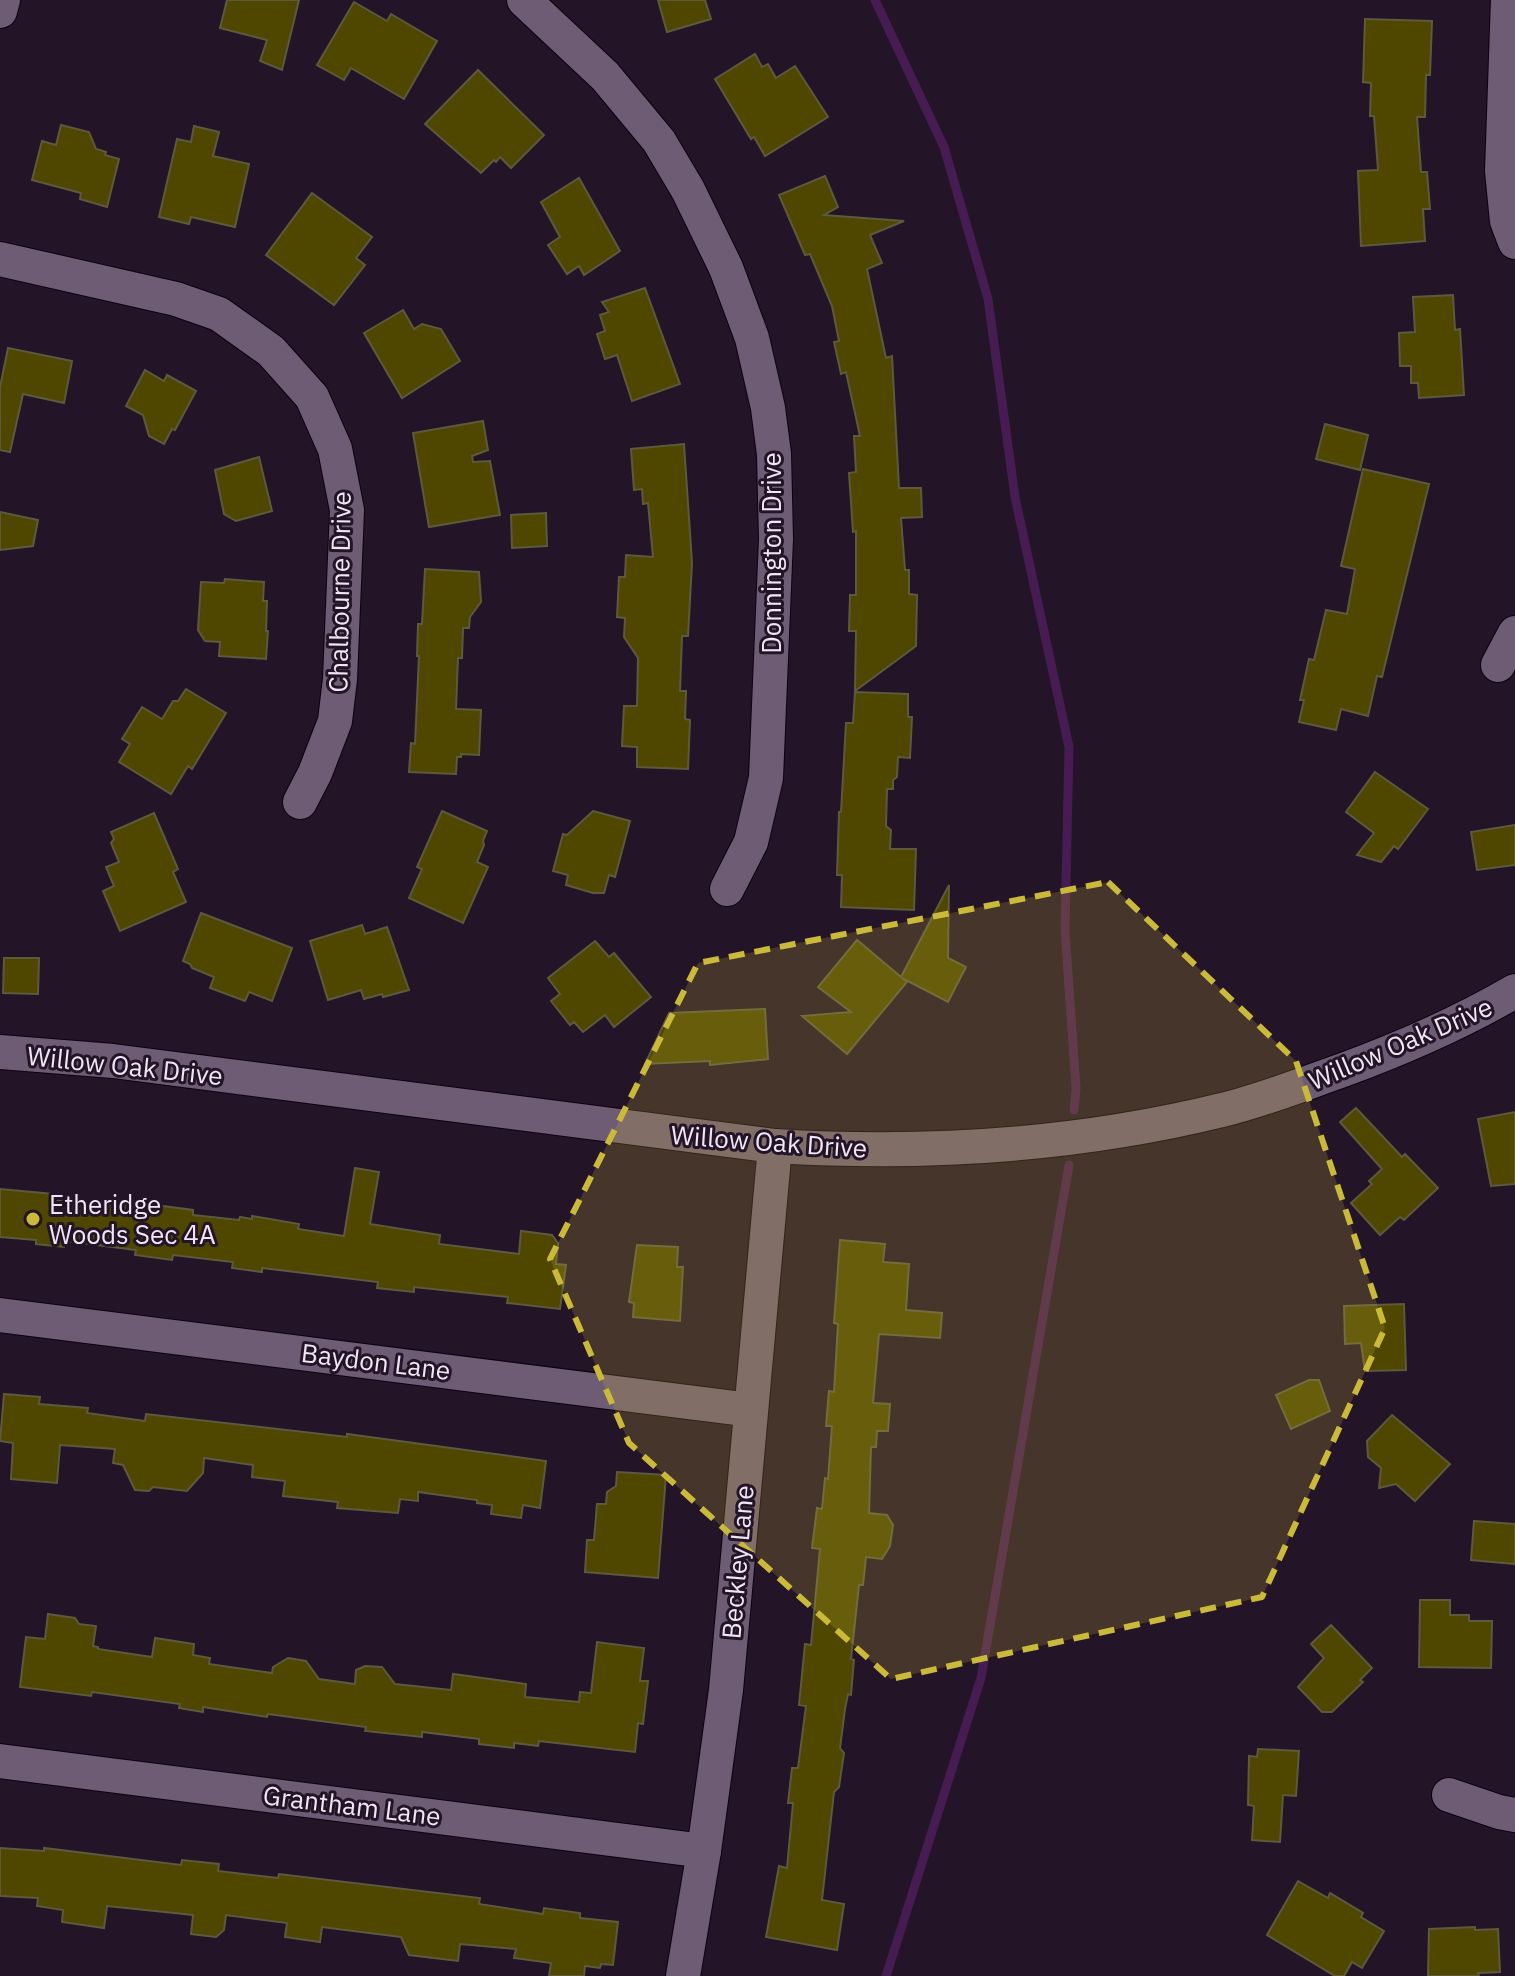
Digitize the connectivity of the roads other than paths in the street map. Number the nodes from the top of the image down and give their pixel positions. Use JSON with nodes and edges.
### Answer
{"nodes":[{"id":1,"x":3,"y":0,"type":"edge"},
{"id":2,"x":524,"y":0,"type":"edge"},
{"id":3,"x":1508,"y":0,"type":"edge"},
{"id":4,"x":0,"y":11,"type":"edge"},
{"id":5,"x":1515,"y":242,"type":"edge"},
{"id":6,"x":0,"y":259,"type":"edge"},
{"id":7,"x":1515,"y":633,"type":"edge"},
{"id":8,"x":1498,"y":665,"type":"dead end"},
{"id":9,"x":300,"y":802,"type":"dead end"},
{"id":10,"x":727,"y":889,"type":"dead end"},
{"id":11,"x":1515,"y":991,"type":"edge"},
{"id":12,"x":0,"y":1052,"type":"edge"},
{"id":13,"x":775,"y":1146,"type":"junction"},
{"id":14,"x":0,"y":1315,"type":"edge"},
{"id":15,"x":751,"y":1410,"type":"junction"},
{"id":16,"x":0,"y":1761,"type":"edge"},
{"id":17,"x":1449,"y":1795,"type":"dead end"},
{"id":18,"x":1515,"y":1815,"type":"edge"},
{"id":19,"x":704,"y":1851,"type":"junction"},
{"id":20,"x":683,"y":1976,"type":"edge"}],
"edges":[{"from":1,"to":4,"type":"street"},
{"from":2,"to":10,"type":"street","name":"Donnington Drive"},
{"from":3,"to":5,"type":"street"},
{"from":6,"to":9,"type":"street","name":"Chalbourne Drive"},
{"from":7,"to":8,"type":"street"},
{"from":11,"to":13,"type":"street","name":"Willow Oak Drive"},
{"from":12,"to":13,"type":"street","name":"Willow Oak Drive"},
{"from":13,"to":15,"type":"street","name":"Beckley Lane"},
{"from":14,"to":15,"type":"street","name":"Baydon Lane"},
{"from":15,"to":19,"type":"street","name":"Beckley Lane"},
{"from":16,"to":19,"type":"street","name":"Grantham Lane"},
{"from":17,"to":18,"type":"street"},
{"from":19,"to":20,"type":"street","name":"Beckley Lane"}]}
